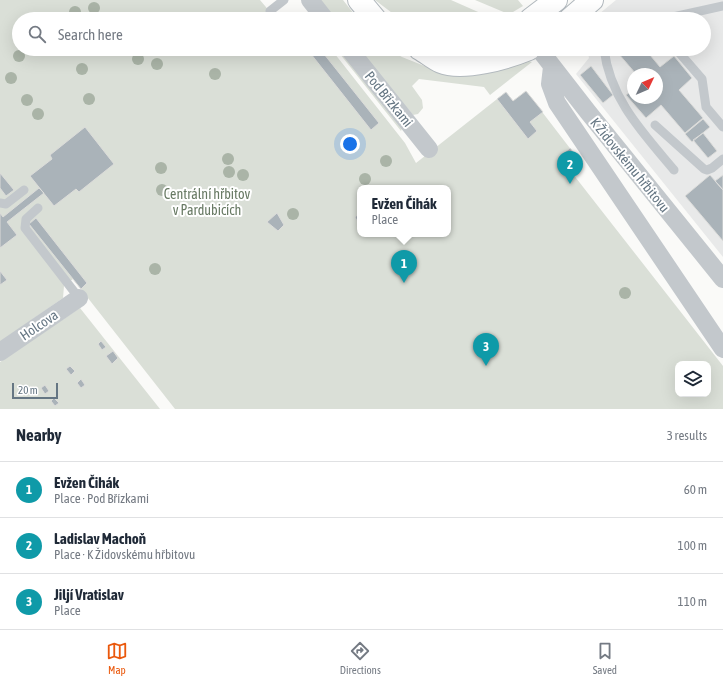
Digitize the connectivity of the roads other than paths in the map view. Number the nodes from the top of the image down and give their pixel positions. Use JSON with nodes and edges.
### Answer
{"nodes":[{"id":1,"x":284,"y":0,"type":"edge"},
{"id":2,"x":310,"y":0,"type":"edge"},
{"id":3,"x":359,"y":0,"type":"edge"},
{"id":4,"x":556,"y":0,"type":"edge"},
{"id":5,"x":592,"y":0,"type":"edge"},
{"id":6,"x":723,"y":6,"type":"edge"},
{"id":7,"x":270,"y":11,"type":"dead end"},
{"id":8,"x":320,"y":12,"type":"edge"},
{"id":9,"x":369,"y":12,"type":"edge"},
{"id":10,"x":541,"y":12,"type":"edge"},
{"id":11,"x":578,"y":12,"type":"edge"},
{"id":12,"x":696,"y":12,"type":"edge"},
{"id":13,"x":355,"y":56,"type":"edge"},
{"id":14,"x":432,"y":56,"type":"edge"},
{"id":15,"x":508,"y":56,"type":"edge"},
{"id":16,"x":544,"y":56,"type":"edge"},
{"id":17,"x":605,"y":56,"type":"edge"},
{"id":18,"x":682,"y":56,"type":"edge"},
{"id":19,"x":552,"y":67,"type":"junction"},
{"id":20,"x":655,"y":125,"type":"dead end"},
{"id":21,"x":723,"y":127,"type":"edge"},
{"id":22,"x":429,"y":149,"type":"dead end"},
{"id":23,"x":723,"y":160,"type":"edge"},
{"id":24,"x":674,"y":170,"type":"dead end"},
{"id":25,"x":24,"y":190,"type":"dead end"},
{"id":26,"x":0,"y":203,"type":"edge"},
{"id":27,"x":38,"y":208,"type":"dead end"},
{"id":28,"x":723,"y":279,"type":"edge"},
{"id":29,"x":79,"y":298,"type":"joint"},
{"id":30,"x":723,"y":349,"type":"edge"},
{"id":31,"x":0,"y":352,"type":"edge"}],
"edges":[{"from":1,"to":7,"type":"lane"},
{"from":2,"to":8,"type":"street"},
{"from":3,"to":9,"type":"street"},
{"from":4,"to":10,"type":"street"},
{"from":5,"to":11,"type":"street"},
{"from":6,"to":12,"type":"lane"},
{"from":13,"to":22,"type":"street","name":"Pod Břízkami"},
{"from":14,"to":15,"type":"street"},
{"from":16,"to":19,"type":"street","name":"K Židovskému hřbitovu"},
{"from":17,"to":24,"type":"lane"},
{"from":18,"to":21,"type":"lane"},
{"from":19,"to":28,"type":"street","name":"K Židovskému hřbitovu"},
{"from":19,"to":30,"type":"street"},
{"from":20,"to":23,"type":"lane"},
{"from":25,"to":26,"type":"lane"},
{"from":27,"to":29,"type":"lane"},
{"from":29,"to":31,"type":"street","name":"Holcova"}]}
